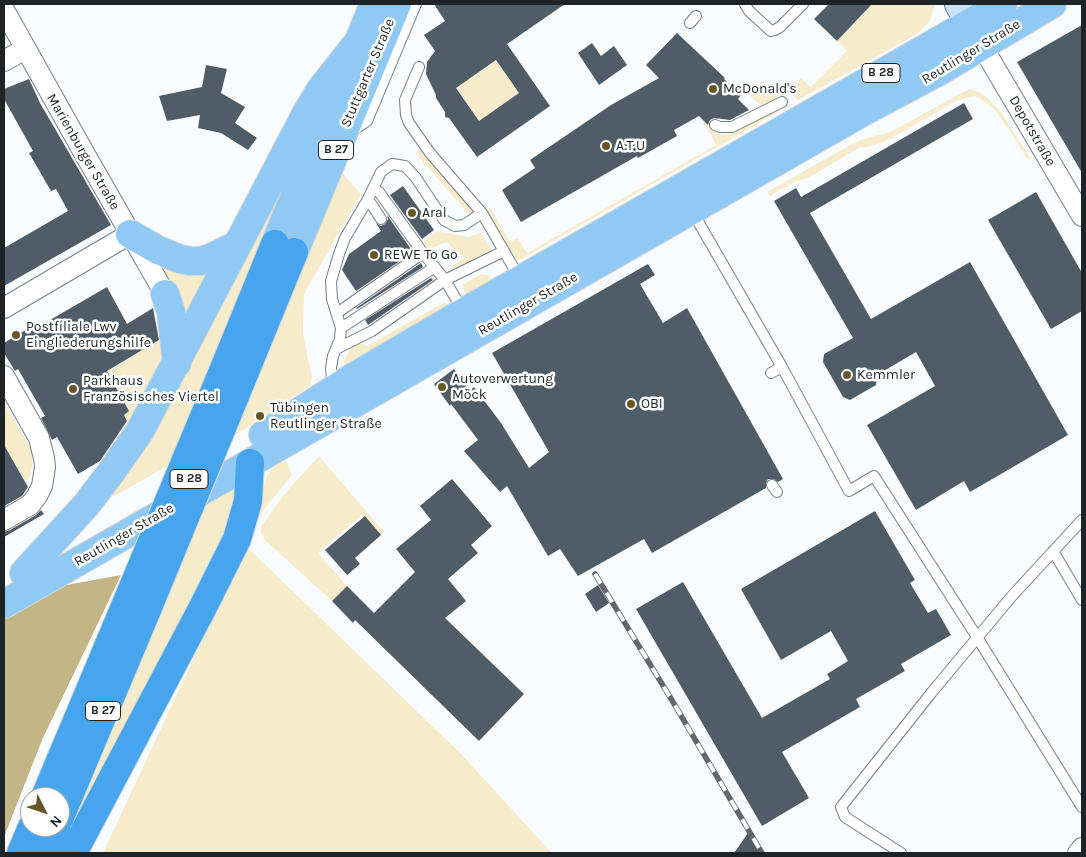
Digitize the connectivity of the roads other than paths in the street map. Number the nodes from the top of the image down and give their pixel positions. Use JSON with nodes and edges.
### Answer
{"nodes":[{"id":1,"x":374,"y":4,"type":"edge"},
{"id":2,"x":397,"y":4,"type":"edge"},
{"id":3,"x":416,"y":4,"type":"edge"},
{"id":4,"x":745,"y":4,"type":"edge"},
{"id":5,"x":803,"y":4,"type":"edge"},
{"id":6,"x":1052,"y":4,"type":"edge"},
{"id":7,"x":4,"y":10,"type":"edge"},
{"id":8,"x":981,"y":16,"type":"edge"},
{"id":9,"x":358,"y":41,"type":"junction"},
{"id":10,"x":24,"y":49,"type":"junction"},
{"id":11,"x":4,"y":61,"type":"edge"},
{"id":12,"x":419,"y":67,"type":"dead end"},
{"id":13,"x":782,"y":102,"type":"dead end"},
{"id":14,"x":715,"y":125,"type":"dead end"},
{"id":15,"x":341,"y":139,"type":"junction"},
{"id":16,"x":374,"y":189,"type":"junction"},
{"id":17,"x":368,"y":199,"type":"junction"},
{"id":18,"x":685,"y":199,"type":"junction"},
{"id":19,"x":482,"y":213,"type":"junction"},
{"id":20,"x":1082,"y":216,"type":"edge"},
{"id":21,"x":381,"y":219,"type":"dead end"},
{"id":22,"x":130,"y":234,"type":"junction"},
{"id":23,"x":237,"y":245,"type":"junction"},
{"id":24,"x":285,"y":248,"type":"junction"},
{"id":25,"x":504,"y":251,"type":"junction"},
{"id":26,"x":404,"y":252,"type":"dead end"},
{"id":27,"x":423,"y":253,"type":"junction"},
{"id":28,"x":410,"y":262,"type":"junction"},
{"id":29,"x":435,"y":267,"type":"junction"},
{"id":30,"x":445,"y":280,"type":"junction"},
{"id":31,"x":527,"y":290,"type":"junction"},
{"id":32,"x":165,"y":294,"type":"joint"},
{"id":33,"x":4,"y":308,"type":"edge"},
{"id":34,"x":464,"y":312,"type":"junction"},
{"id":35,"x":337,"y":313,"type":"junction"},
{"id":36,"x":341,"y":328,"type":"junction"},
{"id":37,"x":336,"y":349,"type":"junction"},
{"id":38,"x":176,"y":363,"type":"junction"},
{"id":39,"x":782,"y":367,"type":"junction"},
{"id":40,"x":387,"y":370,"type":"junction"},
{"id":41,"x":771,"y":373,"type":"dead end"},
{"id":42,"x":4,"y":376,"type":"edge"},
{"id":43,"x":333,"y":390,"type":"junction"},
{"id":44,"x":250,"y":463,"type":"junction"},
{"id":45,"x":4,"y":520,"type":"edge"},
{"id":46,"x":1082,"y":520,"type":"edge"},
{"id":47,"x":1053,"y":551,"type":"junction"},
{"id":48,"x":14,"y":578,"type":"edge"},
{"id":49,"x":1082,"y":600,"type":"edge"},
{"id":50,"x":139,"y":601,"type":"junction"},
{"id":51,"x":4,"y":604,"type":"edge"},
{"id":52,"x":977,"y":637,"type":"junction"},
{"id":53,"x":50,"y":787,"type":"edge"},
{"id":54,"x":70,"y":790,"type":"edge"},
{"id":55,"x":1082,"y":807,"type":"edge"},
{"id":56,"x":28,"y":837,"type":"edge"},
{"id":57,"x":52,"y":837,"type":"edge"},
{"id":58,"x":1082,"y":848,"type":"edge"},
{"id":59,"x":21,"y":853,"type":"edge"},
{"id":60,"x":45,"y":853,"type":"edge"},
{"id":61,"x":72,"y":853,"type":"edge"},
{"id":62,"x":901,"y":853,"type":"edge"},
{"id":63,"x":1078,"y":853,"type":"edge"}],
"edges":[{"from":1,"to":9,"type":"main road","name":"Stuttgarter Straße","number":"B 27"},
{"from":2,"to":15,"type":"main road","name":"Stuttgarter Straße","number":"B 27"},
{"from":3,"to":15,"type":"lane"},
{"from":4,"to":5,"type":"lane"},
{"from":6,"to":8,"type":"main road","name":"Reutlinger Straße","number":"B 28"},
{"from":7,"to":10,"type":"street","name":"Marienburger Straße"},
{"from":8,"to":18,"type":"main road","name":"Reutlinger Straße","number":"B 28"},
{"from":8,"to":20,"type":"street","name":"Depotstraße"},
{"from":9,"to":23,"type":"main road"},
{"from":9,"to":24,"type":"main road","name":"Stuttgarter Straße","number":"B 27"},
{"from":10,"to":11,"type":"street"},
{"from":10,"to":22,"type":"street","name":"Marienburger Straße"},
{"from":12,"to":19,"type":"lane"},
{"from":13,"to":14,"type":"lane"},
{"from":15,"to":24,"type":"main road","name":"Stuttgarter Straße","number":"B 27"},
{"from":16,"to":17,"type":"lane"},
{"from":16,"to":19,"type":"lane"},
{"from":16,"to":27,"type":"lane"},
{"from":17,"to":21,"type":"lane"},
{"from":17,"to":35,"type":"lane"},
{"from":18,"to":31,"type":"main road","name":"Reutlinger Straße","number":"B 28"},
{"from":18,"to":39,"type":"lane"},
{"from":19,"to":25,"type":"lane"},
{"from":22,"to":23,"type":"main road"},
{"from":22,"to":32,"type":"street","name":"Marienburger Straße"},
{"from":22,"to":33,"type":"street"},
{"from":23,"to":38,"type":"main road"},
{"from":24,"to":50,"type":"highway","number":"B 27","bridge":true},
{"from":25,"to":30,"type":"lane"},
{"from":25,"to":31,"type":"lane"},
{"from":26,"to":28,"type":"lane"},
{"from":27,"to":28,"type":"lane"},
{"from":27,"to":29,"type":"lane"},
{"from":28,"to":35,"type":"lane"},
{"from":29,"to":30,"type":"lane"},
{"from":29,"to":36,"type":"lane"},
{"from":30,"to":34,"type":"lane"},
{"from":30,"to":37,"type":"lane"},
{"from":31,"to":34,"type":"main road","name":"Reutlinger Straße","number":"B 28"},
{"from":31,"to":40,"type":"main road","name":"Reutlinger Straße","number":"B 28"},
{"from":32,"to":38,"type":"main road"},
{"from":34,"to":40,"type":"main road","name":"Reutlinger Straße","number":"B 28"},
{"from":35,"to":36,"type":"lane"},
{"from":36,"to":37,"type":"lane"},
{"from":37,"to":43,"type":"lane"},
{"from":38,"to":48,"type":"main road"},
{"from":39,"to":41,"type":"lane"},
{"from":39,"to":52,"type":"lane"},
{"from":40,"to":43,"type":"main road","name":"Reutlinger Straße","number":"B 28"},
{"from":40,"to":44,"type":"main road","name":"Reutlinger Straße","number":"B 28"},
{"from":42,"to":45,"type":"street"},
{"from":43,"to":48,"type":"main road","name":"Reutlinger Straße","number":"B 28"},
{"from":44,"to":51,"type":"main road","name":"Reutlinger Straße","number":"B 28"},
{"from":44,"to":61,"type":"highway"},
{"from":46,"to":47,"type":"lane"},
{"from":47,"to":49,"type":"lane"},
{"from":47,"to":52,"type":"lane"},
{"from":50,"to":53,"type":"highway","number":"B 27"},
{"from":50,"to":54,"type":"highway","number":"B 27"},
{"from":52,"to":55,"type":"lane"},
{"from":52,"to":62,"type":"lane"},
{"from":56,"to":59,"type":"highway"},
{"from":57,"to":60,"type":"highway"},
{"from":58,"to":63,"type":"street"}]}
